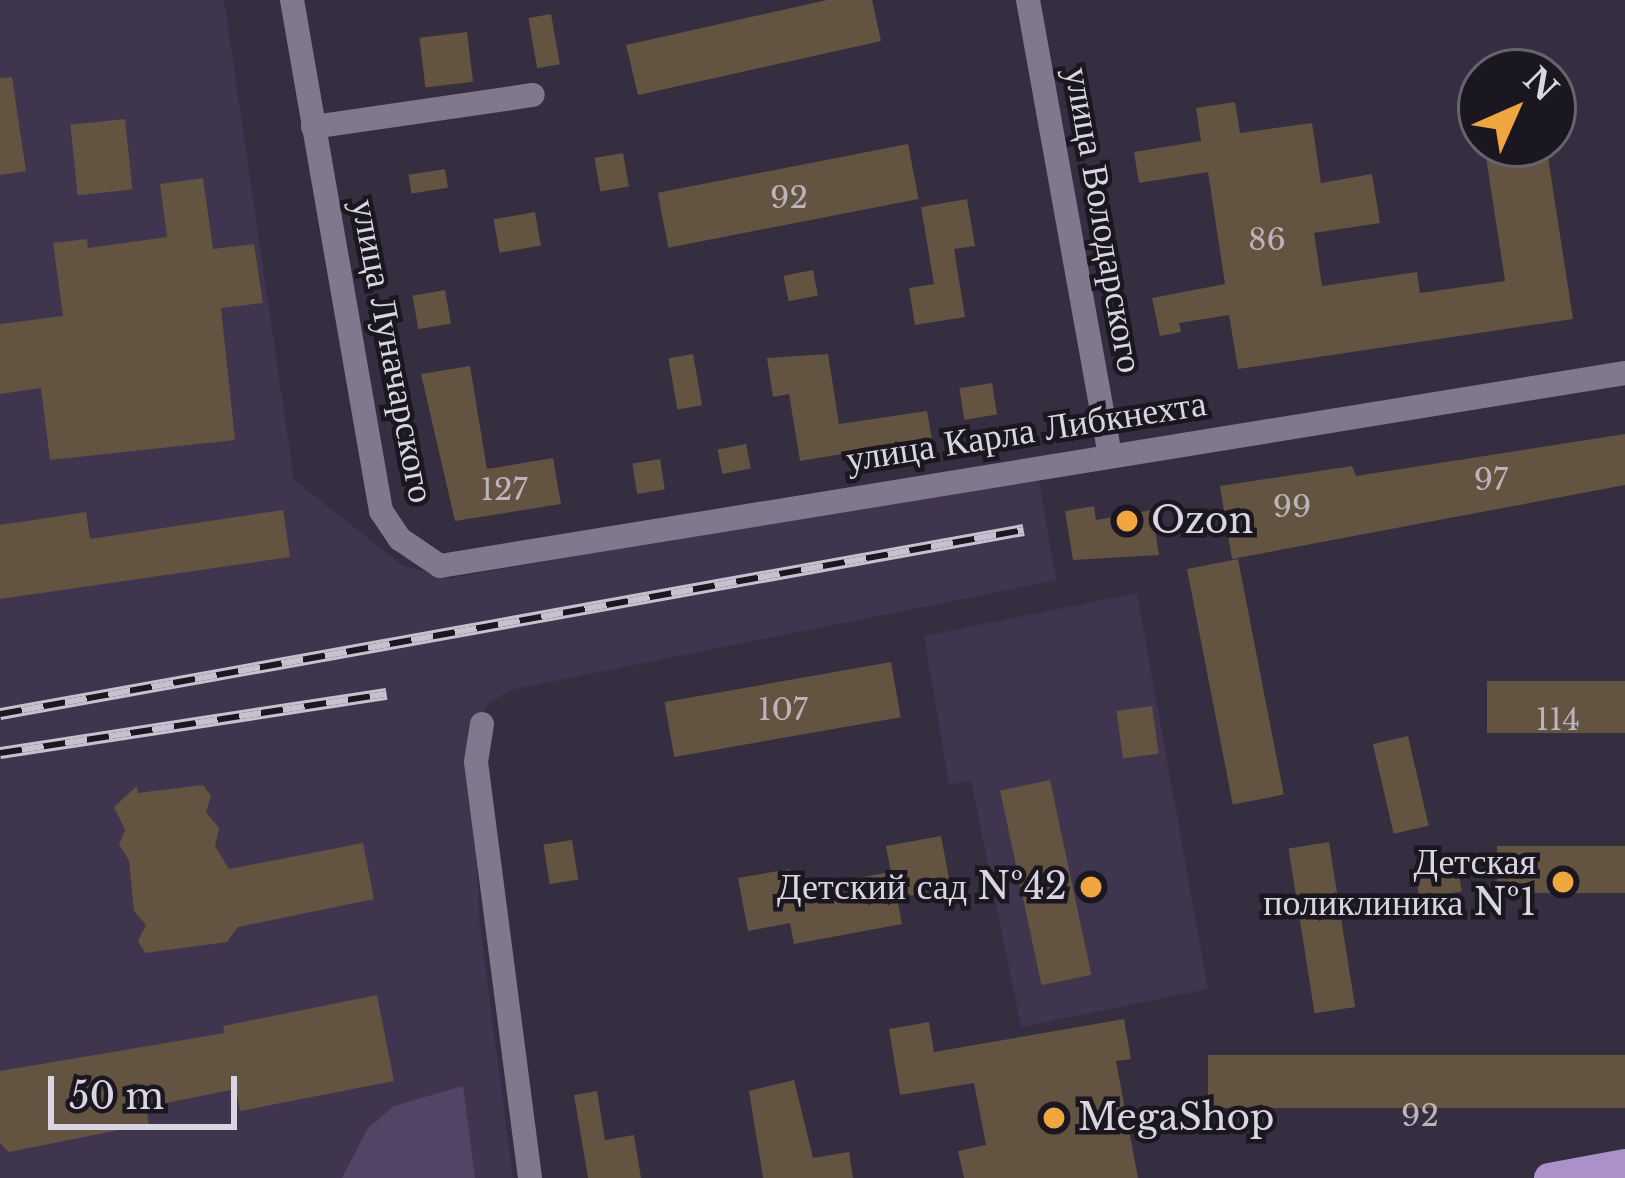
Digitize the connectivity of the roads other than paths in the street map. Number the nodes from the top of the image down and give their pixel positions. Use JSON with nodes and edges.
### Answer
{"nodes":[{"id":1,"x":292,"y":0,"type":"edge"},
{"id":2,"x":1028,"y":0,"type":"edge"},
{"id":3,"x":533,"y":95,"type":"dead end"},
{"id":4,"x":313,"y":127,"type":"junction"},
{"id":5,"x":1625,"y":373,"type":"edge"},
{"id":6,"x":1109,"y":452,"type":"junction"},
{"id":7,"x":440,"y":566,"type":"joint"},
{"id":8,"x":482,"y":724,"type":"dead end"},
{"id":9,"x":1625,"y":1164,"type":"edge"},
{"id":10,"x":530,"y":1178,"type":"edge"},
{"id":11,"x":1549,"y":1178,"type":"edge"}],
"edges":[{"from":1,"to":4,"type":"street","name":"улица Луначарского"},
{"from":2,"to":6,"type":"street","name":"улица Володарского"},
{"from":3,"to":4,"type":"street"},
{"from":4,"to":7,"type":"street","name":"улица Луначарского"},
{"from":5,"to":6,"type":"street","name":"улица Карла Либкнехта"},
{"from":6,"to":7,"type":"street","name":"улица Карла Либкнехта"},
{"from":8,"to":10,"type":"street"},
{"from":9,"to":11,"type":"main road"}]}
